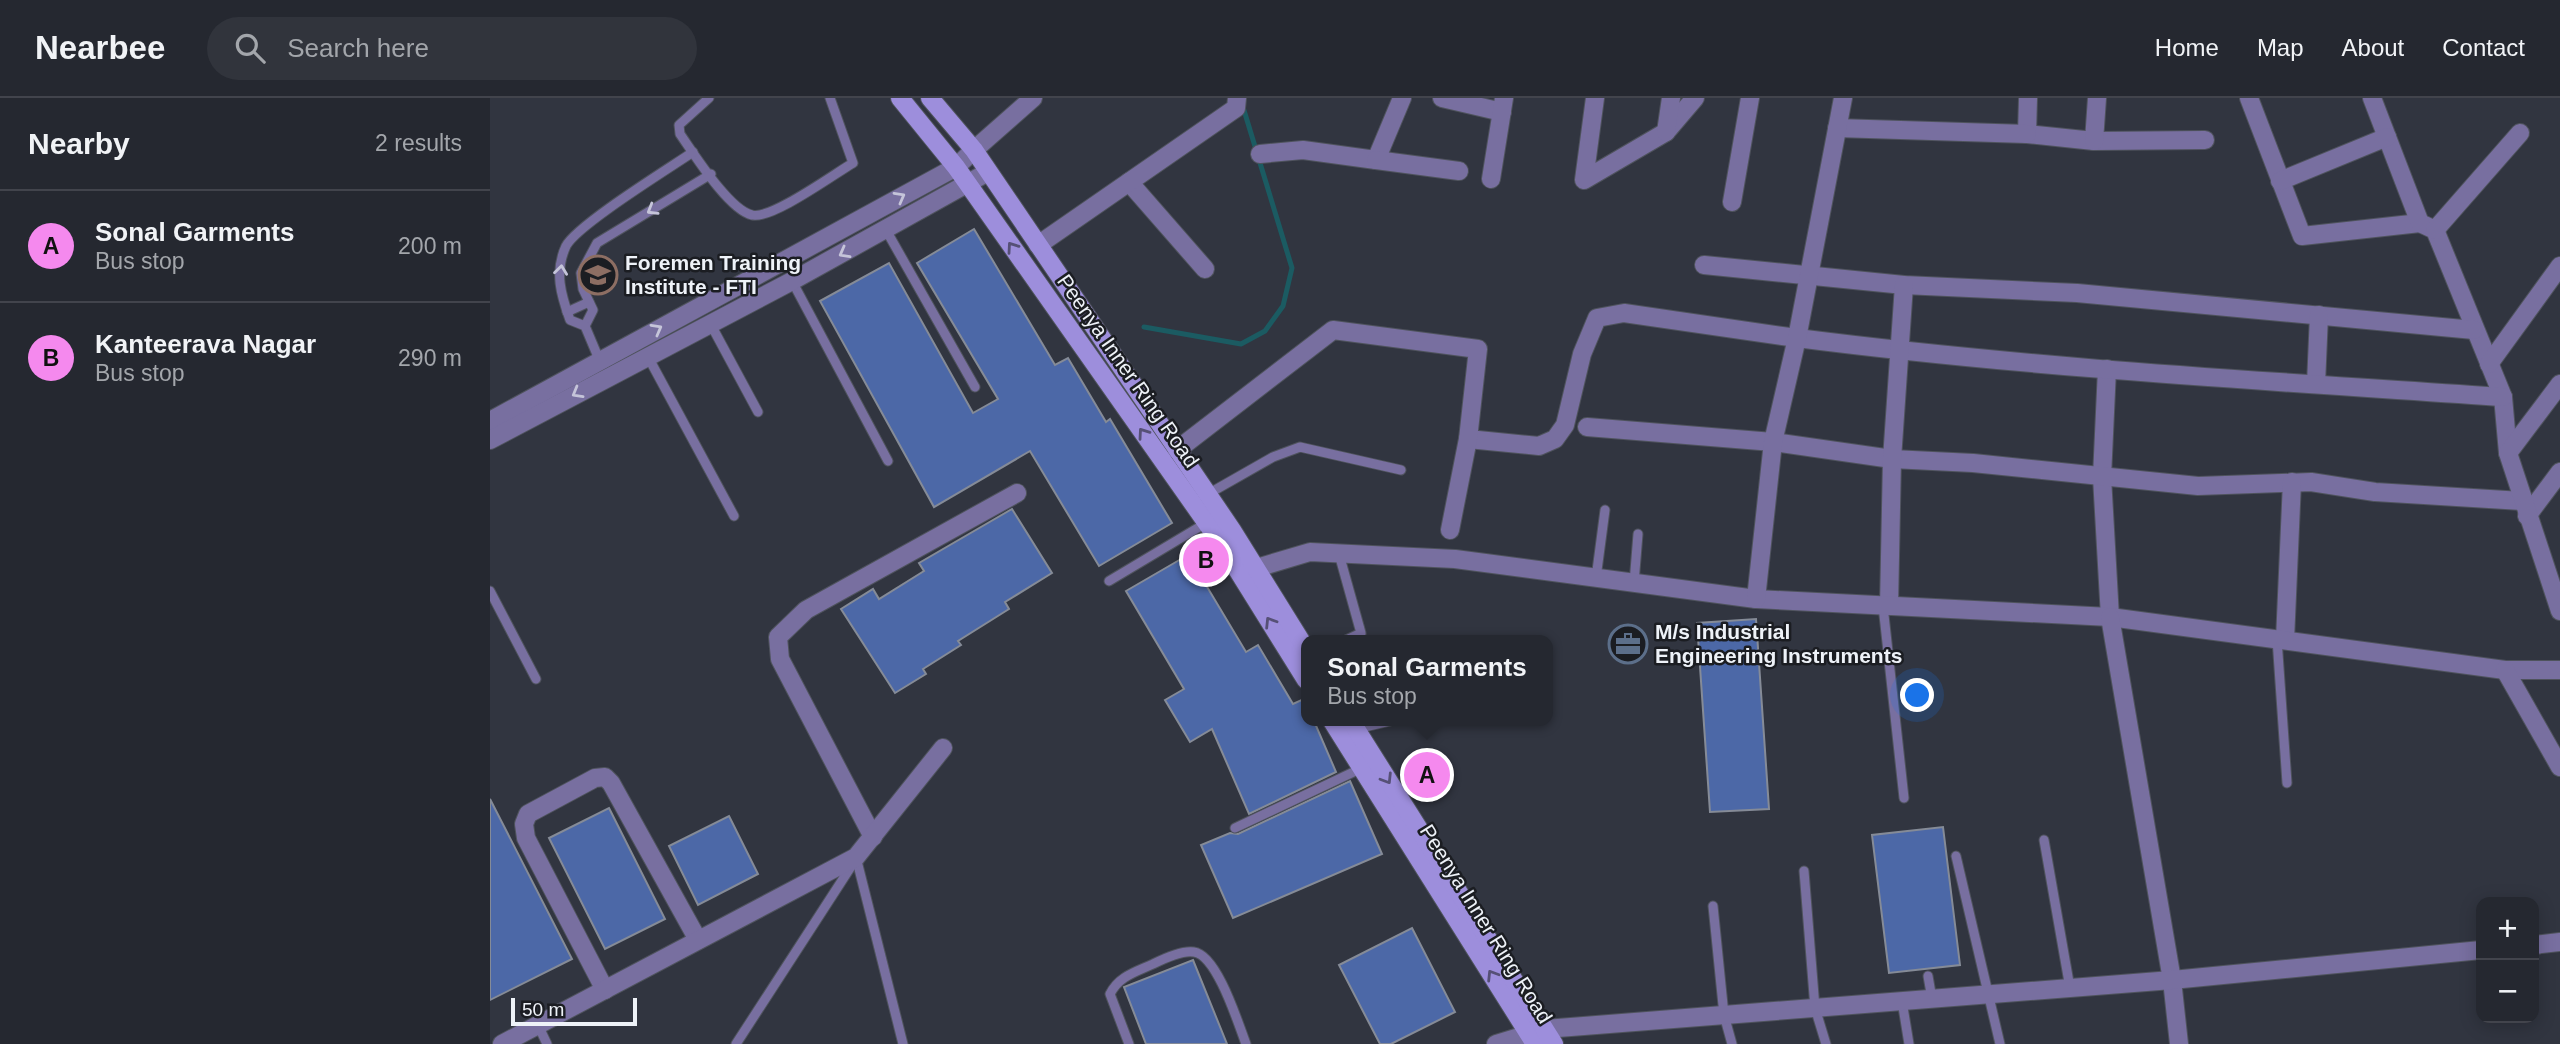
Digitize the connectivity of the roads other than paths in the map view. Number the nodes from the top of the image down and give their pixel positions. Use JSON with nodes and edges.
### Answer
{"nodes":[{"id":1,"x":709,"y":98,"type":"edge"},
{"id":2,"x":830,"y":98,"type":"edge"},
{"id":3,"x":900,"y":98,"type":"edge"},
{"id":4,"x":930,"y":98,"type":"edge"},
{"id":5,"x":1033,"y":98,"type":"edge"},
{"id":6,"x":1237,"y":98,"type":"edge"},
{"id":7,"x":1402,"y":98,"type":"edge"},
{"id":8,"x":1442,"y":98,"type":"edge"},
{"id":9,"x":1595,"y":98,"type":"edge"},
{"id":10,"x":1671,"y":98,"type":"edge"},
{"id":11,"x":1695,"y":98,"type":"edge"},
{"id":12,"x":1750,"y":98,"type":"edge"},
{"id":13,"x":1843,"y":98,"type":"edge"},
{"id":14,"x":2028,"y":98,"type":"edge"},
{"id":15,"x":2097,"y":98,"type":"edge"},
{"id":16,"x":2249,"y":98,"type":"edge"},
{"id":17,"x":2372,"y":98,"type":"edge"},
{"id":18,"x":1503,"y":105,"type":"edge"},
{"id":19,"x":1837,"y":128,"type":"junction"},
{"id":20,"x":1666,"y":132,"type":"junction"},
{"id":21,"x":2520,"y":133,"type":"dead end"},
{"id":22,"x":2026,"y":134,"type":"junction"},
{"id":23,"x":2387,"y":137,"type":"junction"},
{"id":24,"x":2205,"y":140,"type":"dead end"},
{"id":25,"x":2094,"y":141,"type":"junction"},
{"id":26,"x":974,"y":150,"type":"junction"},
{"id":27,"x":693,"y":152,"type":"junction"},
{"id":28,"x":1259,"y":154,"type":"dead end"},
{"id":29,"x":1376,"y":160,"type":"junction"},
{"id":30,"x":956,"y":167,"type":"junction"},
{"id":31,"x":1459,"y":171,"type":"dead end"},
{"id":32,"x":988,"y":172,"type":"junction"},
{"id":33,"x":711,"y":174,"type":"junction"},
{"id":34,"x":1491,"y":179,"type":"dead end"},
{"id":35,"x":2280,"y":181,"type":"junction"},
{"id":36,"x":1129,"y":182,"type":"junction"},
{"id":37,"x":968,"y":184,"type":"junction"},
{"id":38,"x":1732,"y":202,"type":"dead end"},
{"id":39,"x":2428,"y":227,"type":"junction"},
{"id":40,"x":886,"y":230,"type":"junction"},
{"id":41,"x":1038,"y":245,"type":"junction"},
{"id":42,"x":1704,"y":265,"type":"dead end"},
{"id":43,"x":2560,"y":266,"type":"edge"},
{"id":44,"x":1205,"y":269,"type":"dead end"},
{"id":45,"x":1809,"y":275,"type":"junction"},
{"id":46,"x":792,"y":281,"type":"junction"},
{"id":47,"x":1904,"y":285,"type":"junction"},
{"id":48,"x":589,"y":302,"type":"junction"},
{"id":49,"x":567,"y":312,"type":"junction"},
{"id":50,"x":2319,"y":315,"type":"junction"},
{"id":51,"x":710,"y":323,"type":"junction"},
{"id":52,"x":585,"y":326,"type":"junction"},
{"id":53,"x":2474,"y":330,"type":"junction"},
{"id":54,"x":1797,"y":338,"type":"junction"},
{"id":55,"x":1899,"y":348,"type":"junction"},
{"id":56,"x":648,"y":355,"type":"junction"},
{"id":57,"x":2489,"y":364,"type":"junction"},
{"id":58,"x":604,"y":368,"type":"junction"},
{"id":59,"x":2107,"y":369,"type":"junction"},
{"id":60,"x":2316,"y":384,"type":"junction"},
{"id":61,"x":2560,"y":384,"type":"edge"},
{"id":62,"x":975,"y":387,"type":"dead end"},
{"id":63,"x":2503,"y":397,"type":"junction"},
{"id":64,"x":758,"y":412,"type":"dead end"},
{"id":65,"x":490,"y":421,"type":"edge"},
{"id":66,"x":1587,"y":427,"type":"dead end"},
{"id":67,"x":1468,"y":439,"type":"junction"},
{"id":68,"x":490,"y":440,"type":"edge"},
{"id":69,"x":1773,"y":442,"type":"junction"},
{"id":70,"x":1177,"y":450,"type":"junction"},
{"id":71,"x":2508,"y":453,"type":"junction"},
{"id":72,"x":1892,"y":459,"type":"junction"},
{"id":73,"x":888,"y":461,"type":"dead end"},
{"id":74,"x":1401,"y":470,"type":"dead end"},
{"id":75,"x":2560,"y":472,"type":"edge"},
{"id":76,"x":2102,"y":477,"type":"junction"},
{"id":77,"x":2292,"y":482,"type":"junction"},
{"id":78,"x":1017,"y":493,"type":"dead end"},
{"id":79,"x":1208,"y":494,"type":"junction"},
{"id":80,"x":2524,"y":508,"type":"junction"},
{"id":81,"x":1605,"y":510,"type":"dead end"},
{"id":82,"x":734,"y":516,"type":"dead end"},
{"id":83,"x":1206,"y":523,"type":"junction"},
{"id":84,"x":1450,"y":530,"type":"dead end"},
{"id":85,"x":1638,"y":534,"type":"dead end"},
{"id":86,"x":1339,"y":554,"type":"junction"},
{"id":87,"x":1247,"y":570,"type":"junction"},
{"id":88,"x":1596,"y":578,"type":"junction"},
{"id":89,"x":1109,"y":581,"type":"dead end"},
{"id":90,"x":1634,"y":583,"type":"junction"},
{"id":91,"x":490,"y":591,"type":"edge"},
{"id":92,"x":1756,"y":599,"type":"junction"},
{"id":93,"x":1886,"y":606,"type":"junction"},
{"id":94,"x":2560,"y":611,"type":"edge"},
{"id":95,"x":2110,"y":617,"type":"junction"},
{"id":96,"x":1361,"y":635,"type":"edge"},
{"id":97,"x":2281,"y":640,"type":"junction"},
{"id":98,"x":1301,"y":642,"type":"edge"},
{"id":99,"x":2505,"y":670,"type":"junction"},
{"id":100,"x":2560,"y":670,"type":"edge"},
{"id":101,"x":1301,"y":671,"type":"edge"},
{"id":102,"x":536,"y":679,"type":"dead end"},
{"id":103,"x":1335,"y":726,"type":"edge"},
{"id":104,"x":1355,"y":726,"type":"edge"},
{"id":105,"x":943,"y":748,"type":"dead end"},
{"id":106,"x":2560,"y":767,"type":"edge"},
{"id":107,"x":1362,"y":768,"type":"junction"},
{"id":108,"x":2287,"y":783,"type":"dead end"},
{"id":109,"x":1904,"y":798,"type":"dead end"},
{"id":110,"x":1235,"y":828,"type":"dead end"},
{"id":111,"x":873,"y":837,"type":"junction"},
{"id":112,"x":2044,"y":841,"type":"dead end"},
{"id":113,"x":1956,"y":856,"type":"dead end"},
{"id":114,"x":856,"y":857,"type":"junction"},
{"id":115,"x":1804,"y":871,"type":"dead end"},
{"id":116,"x":1713,"y":906,"type":"dead end"},
{"id":117,"x":698,"y":940,"type":"junction"},
{"id":118,"x":2560,"y":942,"type":"edge"},
{"id":119,"x":2539,"y":944,"type":"edge"},
{"id":120,"x":2476,"y":950,"type":"edge"},
{"id":121,"x":1928,"y":976,"type":"dead end"},
{"id":122,"x":2172,"y":980,"type":"junction"},
{"id":123,"x":2070,"y":988,"type":"junction"},
{"id":124,"x":605,"y":990,"type":"junction"},
{"id":125,"x":1987,"y":994,"type":"junction"},
{"id":126,"x":1932,"y":999,"type":"junction"},
{"id":127,"x":1902,"y":1001,"type":"junction"},
{"id":128,"x":1815,"y":1008,"type":"junction"},
{"id":129,"x":1724,"y":1015,"type":"junction"},
{"id":130,"x":538,"y":1025,"type":"junction"},
{"id":131,"x":1541,"y":1038,"type":"edge"},
{"id":132,"x":502,"y":1044,"type":"edge"},
{"id":133,"x":547,"y":1044,"type":"edge"},
{"id":134,"x":736,"y":1044,"type":"edge"},
{"id":135,"x":903,"y":1044,"type":"edge"},
{"id":136,"x":1129,"y":1044,"type":"edge"},
{"id":137,"x":1246,"y":1044,"type":"edge"},
{"id":138,"x":1496,"y":1044,"type":"edge"},
{"id":139,"x":1732,"y":1044,"type":"edge"},
{"id":140,"x":1826,"y":1044,"type":"edge"},
{"id":141,"x":1909,"y":1044,"type":"edge"},
{"id":142,"x":2000,"y":1044,"type":"edge"},
{"id":143,"x":2179,"y":1044,"type":"edge"}],
"edges":[{"from":1,"to":27,"type":"lane"},
{"from":2,"to":33,"type":"lane"},
{"from":3,"to":30,"type":"main road","name":"Peenya Inner Ring Road"},
{"from":4,"to":26,"type":"main road","name":"Peenya Inner Ring Road"},
{"from":5,"to":26,"type":"street"},
{"from":6,"to":36,"type":"street"},
{"from":7,"to":29,"type":"street"},
{"from":8,"to":18,"type":"street"},
{"from":9,"to":20,"type":"street"},
{"from":10,"to":20,"type":"street"},
{"from":11,"to":20,"type":"street"},
{"from":12,"to":38,"type":"street"},
{"from":13,"to":19,"type":"street"},
{"from":14,"to":22,"type":"street"},
{"from":15,"to":25,"type":"street"},
{"from":16,"to":35,"type":"street"},
{"from":17,"to":23,"type":"street"},
{"from":18,"to":34,"type":"street"},
{"from":19,"to":22,"type":"street"},
{"from":19,"to":45,"type":"street"},
{"from":21,"to":39,"type":"street"},
{"from":22,"to":25,"type":"street"},
{"from":23,"to":35,"type":"street"},
{"from":23,"to":39,"type":"street"},
{"from":24,"to":25,"type":"street"},
{"from":26,"to":30,"type":"street"},
{"from":26,"to":32,"type":"main road","name":"Peenya Inner Ring Road"},
{"from":27,"to":33,"type":"lane"},
{"from":49,"to":27,"type":"lane","one_way":true},
{"from":28,"to":29,"type":"street"},
{"from":29,"to":31,"type":"street"},
{"from":30,"to":37,"type":"main road","name":"Peenya Inner Ring Road"},
{"from":58,"to":30,"type":"street","one_way":true},
{"from":32,"to":37,"type":"street"},
{"from":32,"to":41,"type":"main road","name":"Peenya Inner Ring Road"},
{"from":33,"to":48,"type":"lane","one_way":true},
{"from":35,"to":39,"type":"street"},
{"from":36,"to":41,"type":"street"},
{"from":36,"to":44,"type":"street"},
{"from":37,"to":40,"type":"street"},
{"from":83,"to":37,"type":"main road","name":"Peenya Inner Ring Road","one_way":true},
{"from":39,"to":53,"type":"street"},
{"from":40,"to":46,"type":"street","one_way":true},
{"from":40,"to":62,"type":"lane"},
{"from":41,"to":70,"type":"main road","name":"Peenya Inner Ring Road"},
{"from":42,"to":45,"type":"street"},
{"from":43,"to":57,"type":"street"},
{"from":45,"to":47,"type":"street"},
{"from":45,"to":54,"type":"street"},
{"from":46,"to":51,"type":"street"},
{"from":46,"to":73,"type":"lane"},
{"from":47,"to":50,"type":"street"},
{"from":47,"to":55,"type":"street"},
{"from":48,"to":49,"type":"lane"},
{"from":48,"to":52,"type":"lane"},
{"from":49,"to":52,"type":"lane"},
{"from":50,"to":53,"type":"street"},
{"from":50,"to":60,"type":"street"},
{"from":51,"to":56,"type":"street"},
{"from":51,"to":64,"type":"lane"},
{"from":52,"to":58,"type":"lane"},
{"from":53,"to":57,"type":"street"},
{"from":54,"to":55,"type":"street"},
{"from":54,"to":67,"type":"street"},
{"from":54,"to":69,"type":"street"},
{"from":55,"to":59,"type":"street"},
{"from":55,"to":72,"type":"street"},
{"from":56,"to":58,"type":"street"},
{"from":56,"to":82,"type":"lane"},
{"from":57,"to":63,"type":"street"},
{"from":58,"to":65,"type":"street"},
{"from":58,"to":68,"type":"street","one_way":true},
{"from":59,"to":60,"type":"street"},
{"from":59,"to":76,"type":"street"},
{"from":60,"to":63,"type":"street"},
{"from":61,"to":71,"type":"street"},
{"from":63,"to":71,"type":"street"},
{"from":66,"to":69,"type":"street"},
{"from":67,"to":70,"type":"street"},
{"from":67,"to":84,"type":"street"},
{"from":69,"to":72,"type":"street"},
{"from":69,"to":92,"type":"street"},
{"from":70,"to":79,"type":"main road","name":"Peenya Inner Ring Road"},
{"from":71,"to":80,"type":"street"},
{"from":72,"to":76,"type":"street"},
{"from":72,"to":93,"type":"street"},
{"from":74,"to":79,"type":"lane"},
{"from":75,"to":80,"type":"street"},
{"from":76,"to":77,"type":"street"},
{"from":76,"to":95,"type":"street"},
{"from":77,"to":80,"type":"street"},
{"from":77,"to":97,"type":"street"},
{"from":78,"to":111,"type":"street"},
{"from":79,"to":87,"type":"main road","name":"Peenya Inner Ring Road"},
{"from":80,"to":94,"type":"street"},
{"from":81,"to":88,"type":"lane"},
{"from":83,"to":87,"type":"main road","name":"Peenya Inner Ring Road"},
{"from":83,"to":89,"type":"lane"},
{"from":85,"to":90,"type":"lane"},
{"from":86,"to":87,"type":"street"},
{"from":86,"to":88,"type":"street"},
{"from":86,"to":96,"type":"lane"},
{"from":87,"to":98,"type":"main road","name":"Peenya Inner Ring Road"},
{"from":101,"to":87,"type":"main road","name":"Peenya Inner Ring Road","one_way":true},
{"from":88,"to":90,"type":"street"},
{"from":90,"to":92,"type":"street"},
{"from":91,"to":102,"type":"lane"},
{"from":92,"to":93,"type":"street"},
{"from":93,"to":95,"type":"street"},
{"from":93,"to":109,"type":"lane"},
{"from":95,"to":97,"type":"street"},
{"from":95,"to":122,"type":"street"},
{"from":97,"to":99,"type":"street"},
{"from":97,"to":108,"type":"lane"},
{"from":99,"to":100,"type":"street"},
{"from":99,"to":106,"type":"street"},
{"from":103,"to":107,"type":"main road","name":"Peenya Inner Ring Road"},
{"from":104,"to":131,"type":"main road","name":"Peenya Inner Ring Road","one_way":true},
{"from":105,"to":111,"type":"street"},
{"from":107,"to":110,"type":"lane"},
{"from":131,"to":107,"type":"main road","name":"Peenya Inner Ring Road","one_way":true},
{"from":111,"to":114,"type":"street"},
{"from":112,"to":123,"type":"lane"},
{"from":113,"to":125,"type":"lane"},
{"from":114,"to":117,"type":"street"},
{"from":114,"to":134,"type":"lane"},
{"from":114,"to":135,"type":"lane"},
{"from":115,"to":128,"type":"lane"},
{"from":116,"to":129,"type":"lane"},
{"from":117,"to":124,"type":"street"},
{"from":117,"to":124,"type":"street"},
{"from":118,"to":119,"type":"street"},
{"from":120,"to":122,"type":"street"},
{"from":121,"to":126,"type":"lane"},
{"from":122,"to":123,"type":"street"},
{"from":122,"to":143,"type":"street"},
{"from":123,"to":125,"type":"street"},
{"from":124,"to":130,"type":"street"},
{"from":125,"to":126,"type":"street"},
{"from":125,"to":142,"type":"lane"},
{"from":126,"to":127,"type":"street"},
{"from":127,"to":128,"type":"street"},
{"from":127,"to":141,"type":"lane"},
{"from":128,"to":129,"type":"street"},
{"from":128,"to":140,"type":"lane"},
{"from":129,"to":131,"type":"street"},
{"from":129,"to":139,"type":"lane"},
{"from":130,"to":132,"type":"street"},
{"from":130,"to":133,"type":"lane"},
{"from":131,"to":138,"type":"street"},
{"from":136,"to":137,"type":"lane"}]}
